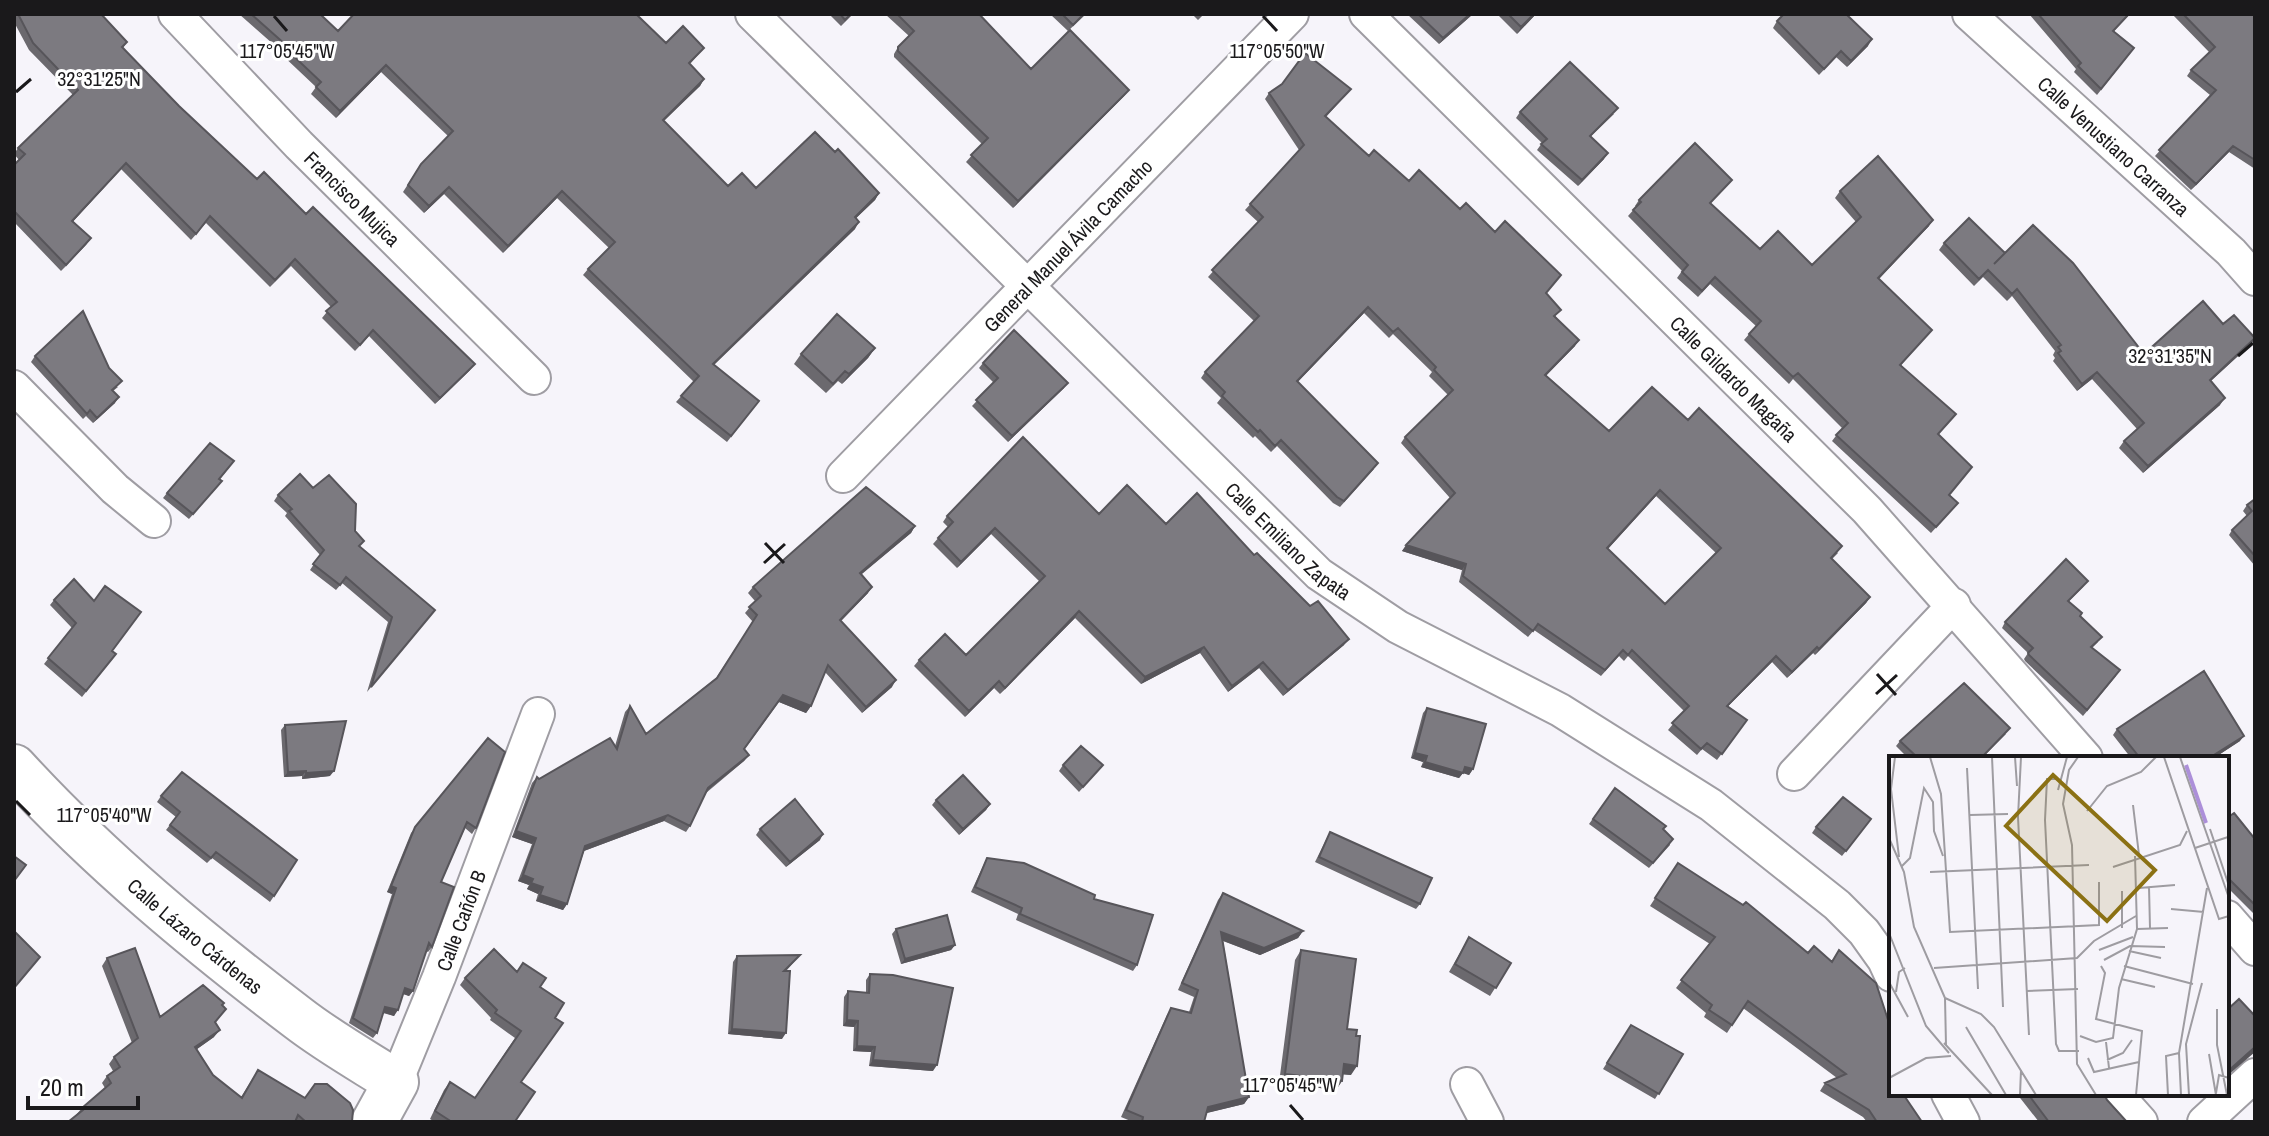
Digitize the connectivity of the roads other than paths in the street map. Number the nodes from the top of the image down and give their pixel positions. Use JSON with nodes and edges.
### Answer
{"nodes":[{"id":1,"x":175,"y":14,"type":"edge"},
{"id":2,"x":752,"y":14,"type":"edge"},
{"id":3,"x":1292,"y":14,"type":"edge"},
{"id":4,"x":1366,"y":14,"type":"edge"},
{"id":5,"x":1969,"y":14,"type":"edge"},
{"id":6,"x":2255,"y":279,"type":"edge"},
{"id":7,"x":1028,"y":287,"type":"junction"},
{"id":8,"x":534,"y":378,"type":"dead end"},
{"id":9,"x":14,"y":387,"type":"edge"},
{"id":10,"x":843,"y":476,"type":"dead end"},
{"id":11,"x":154,"y":521,"type":"dead end"},
{"id":12,"x":1954,"y":605,"type":"junction"},
{"id":13,"x":538,"y":714,"type":"dead end"},
{"id":14,"x":2084,"y":756,"type":"edge"},
{"id":15,"x":14,"y":767,"type":"edge"},
{"id":16,"x":1794,"y":774,"type":"dead end"},
{"id":17,"x":2229,"y":919,"type":"edge"},
{"id":18,"x":2255,"y":949,"type":"edge"},
{"id":19,"x":1889,"y":972,"type":"edge"},
{"id":20,"x":2255,"y":1075,"type":"edge"},
{"id":21,"x":396,"y":1082,"type":"junction"},
{"id":22,"x":1467,"y":1084,"type":"dead end"},
{"id":23,"x":1949,"y":1096,"type":"edge"},
{"id":24,"x":2118,"y":1096,"type":"edge"},
{"id":25,"x":374,"y":1122,"type":"edge"},
{"id":26,"x":1487,"y":1122,"type":"edge"},
{"id":27,"x":1963,"y":1122,"type":"edge"},
{"id":28,"x":2141,"y":1122,"type":"edge"},
{"id":29,"x":2204,"y":1122,"type":"edge"}],
"edges":[{"from":1,"to":8,"type":"street","name":"Francisco Mujica"},
{"from":2,"to":7,"type":"street","name":"Calle Emiliano Zapata"},
{"from":3,"to":7,"type":"street","name":"General Manuel Ávila Camacho"},
{"from":4,"to":12,"type":"street","name":"Calle Gildardo Magaña"},
{"from":5,"to":6,"type":"street","name":"Calle Venustiano Carranza"},
{"from":7,"to":10,"type":"street","name":"General Manuel Ávila Camacho"},
{"from":7,"to":19,"type":"street","name":"Calle Emiliano Zapata"},
{"from":9,"to":11,"type":"street"},
{"from":12,"to":14,"type":"street","name":"Calle Gildardo Magaña"},
{"from":12,"to":16,"type":"street"},
{"from":13,"to":21,"type":"street","name":"Calle Cañón B"},
{"from":15,"to":21,"type":"street","name":"Calle Lázaro Cárdenas"},
{"from":17,"to":18,"type":"street"},
{"from":20,"to":29,"type":"street"},
{"from":21,"to":25,"type":"street","name":"Calle Cañón B"},
{"from":22,"to":26,"type":"street"},
{"from":23,"to":27,"type":"street"},
{"from":24,"to":28,"type":"street"}]}
